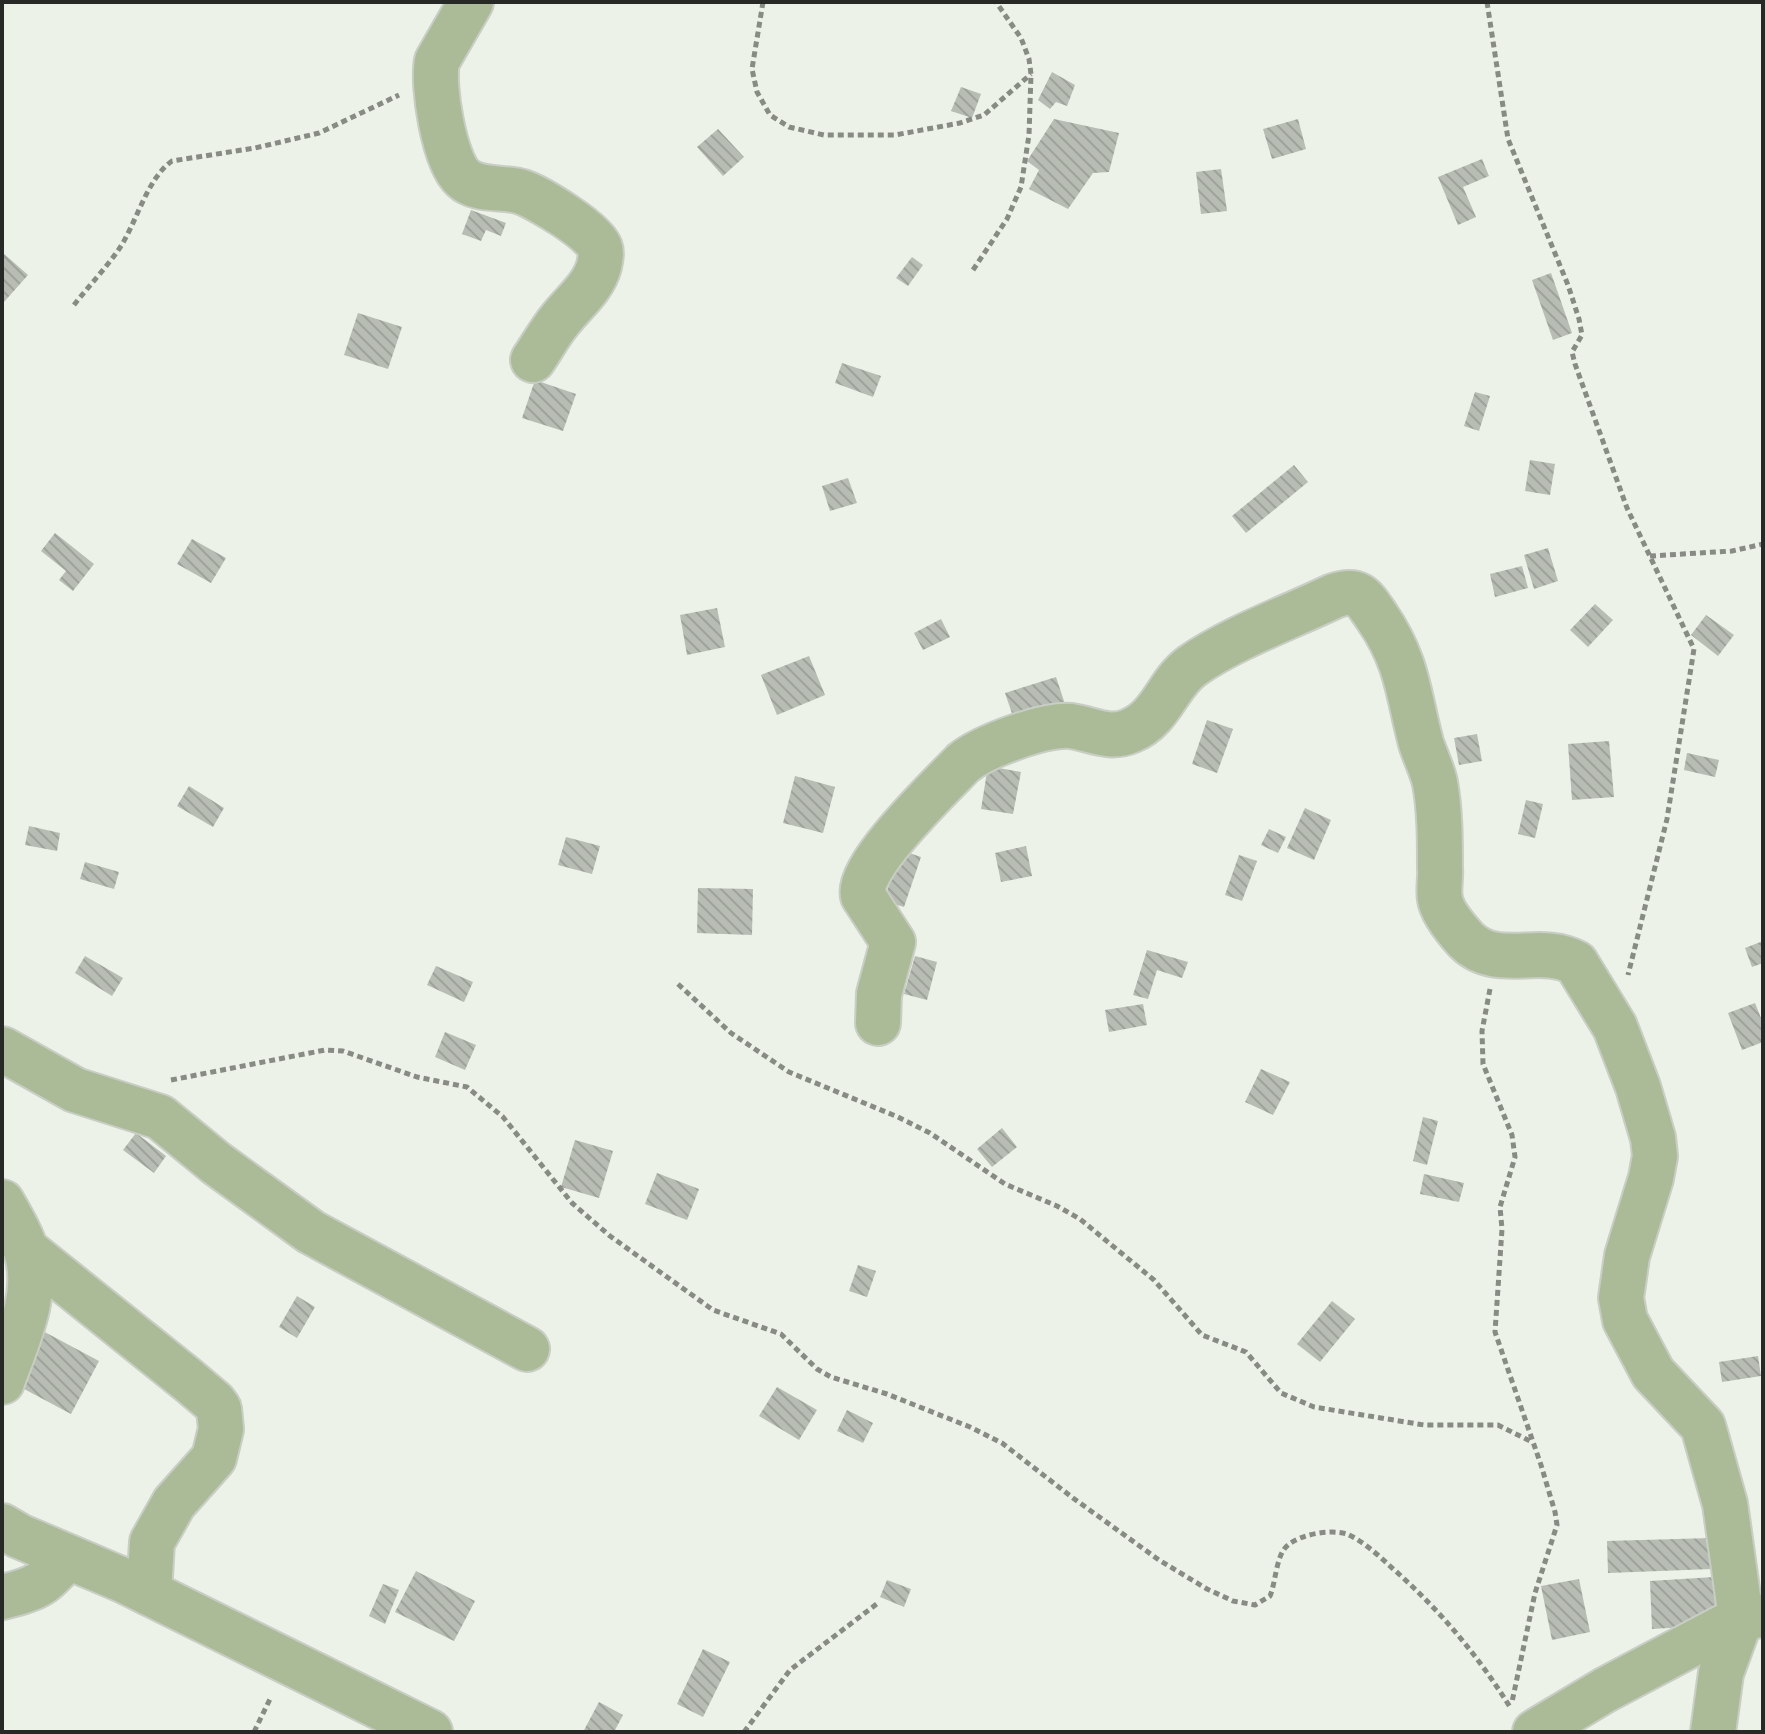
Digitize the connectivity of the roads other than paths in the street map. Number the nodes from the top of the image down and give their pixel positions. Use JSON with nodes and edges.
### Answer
{"nodes":[{"id":1,"x":471,"y":2,"type":"edge"},
{"id":2,"x":533,"y":360,"type":"dead end"},
{"id":3,"x":878,"y":1023,"type":"dead end"},
{"id":4,"x":2,"y":1049,"type":"edge"},
{"id":5,"x":2,"y":1202,"type":"edge"},
{"id":6,"x":26,"y":1250,"type":"junction"},
{"id":7,"x":527,"y":1349,"type":"dead end"},
{"id":8,"x":2,"y":1382,"type":"edge"},
{"id":9,"x":2,"y":1526,"type":"edge"},
{"id":10,"x":67,"y":1557,"type":"junction"},
{"id":11,"x":149,"y":1593,"type":"junction"},
{"id":12,"x":2,"y":1597,"type":"edge"},
{"id":13,"x":1752,"y":1617,"type":"edge"},
{"id":14,"x":1517,"y":1720,"type":"edge"},
{"id":15,"x":430,"y":1732,"type":"edge"},
{"id":16,"x":1713,"y":1732,"type":"edge"}],
"edges":[{"from":1,"to":2,"type":"street"},
{"from":3,"to":13,"type":"street"},
{"from":4,"to":7,"type":"street"},
{"from":5,"to":6,"type":"street"},
{"from":6,"to":8,"type":"street"},
{"from":6,"to":11,"type":"street"},
{"from":9,"to":10,"type":"street"},
{"from":10,"to":11,"type":"street"},
{"from":10,"to":12,"type":"street"},
{"from":11,"to":15,"type":"street"},
{"from":13,"to":14,"type":"street"},
{"from":13,"to":16,"type":"street"}]}
